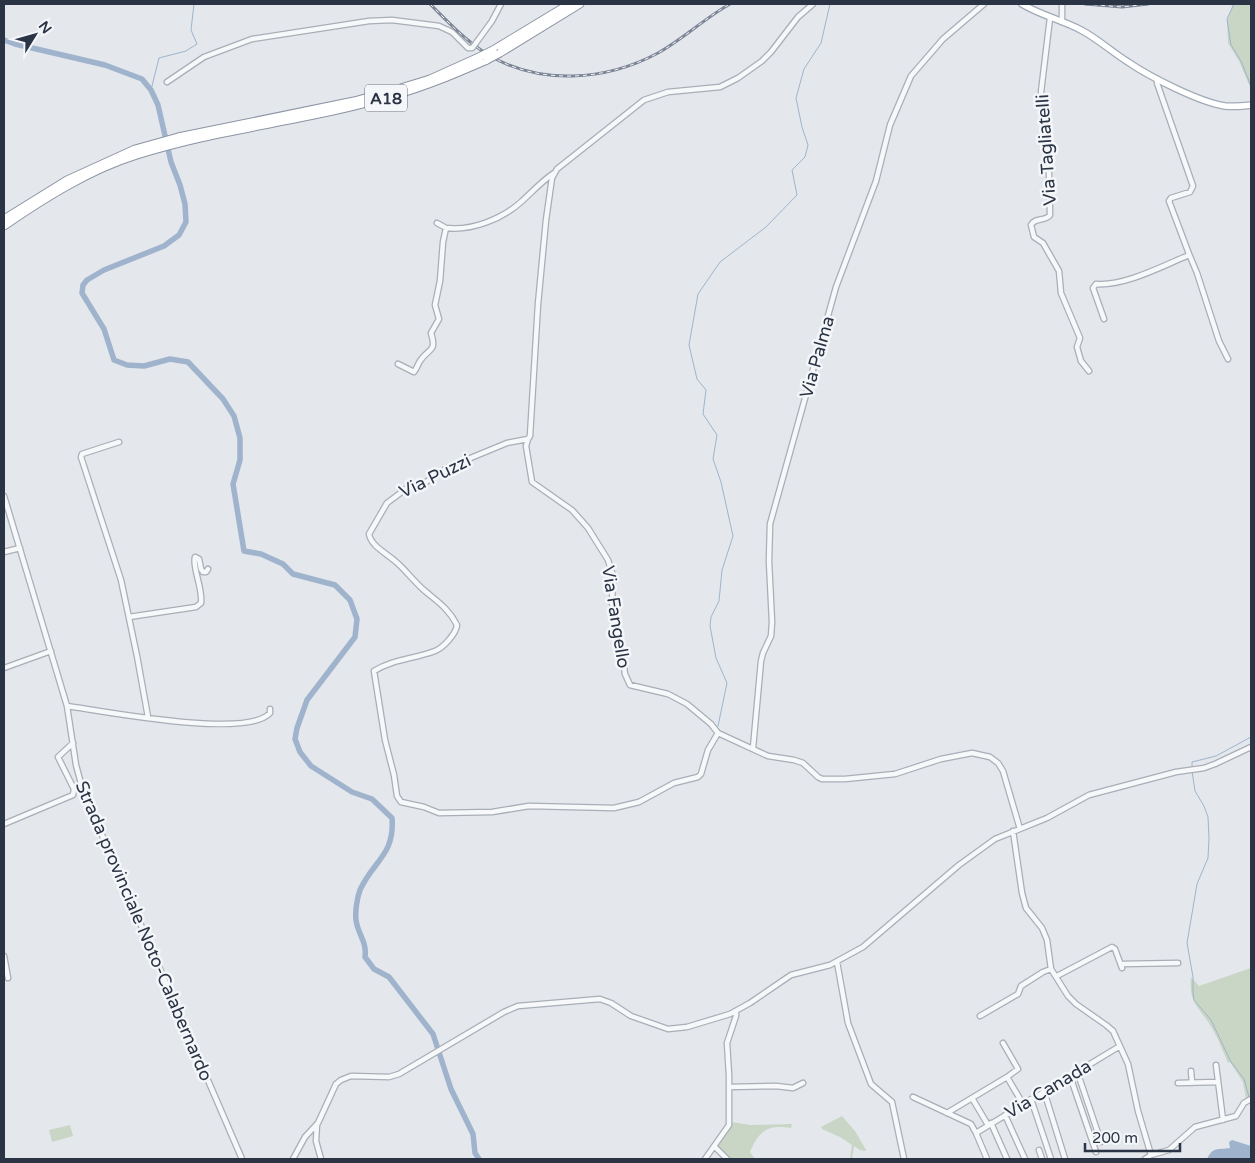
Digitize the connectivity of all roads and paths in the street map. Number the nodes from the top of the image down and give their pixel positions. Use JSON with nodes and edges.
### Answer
{"nodes":[{"id":1,"x":496,"y":4,"type":"edge"},
{"id":2,"x":501,"y":4,"type":"edge"},
{"id":3,"x":569,"y":4,"type":"edge"},
{"id":4,"x":580,"y":4,"type":"edge"},
{"id":5,"x":813,"y":4,"type":"edge"},
{"id":6,"x":984,"y":4,"type":"edge"},
{"id":7,"x":1022,"y":4,"type":"edge"},
{"id":8,"x":1062,"y":4,"type":"edge"},
{"id":9,"x":495,"y":14,"type":"junction"},
{"id":10,"x":1050,"y":18,"type":"junction"},
{"id":11,"x":1062,"y":22,"type":"junction"},
{"id":12,"x":497,"y":51,"type":"junction"},
{"id":13,"x":1157,"y":79,"type":"junction"},
{"id":14,"x":167,"y":82,"type":"dead end"},
{"id":15,"x":1251,"y":105,"type":"edge"},
{"id":16,"x":136,"y":152,"type":"junction"},
{"id":17,"x":554,"y":173,"type":"junction"},
{"id":18,"x":4,"y":219,"type":"edge"},
{"id":19,"x":437,"y":223,"type":"dead end"},
{"id":20,"x":4,"y":226,"type":"edge"},
{"id":21,"x":446,"y":228,"type":"junction"},
{"id":22,"x":1189,"y":254,"type":"junction"},
{"id":23,"x":1104,"y":319,"type":"dead end"},
{"id":24,"x":1228,"y":360,"type":"dead end"},
{"id":25,"x":398,"y":364,"type":"dead end"},
{"id":26,"x":1089,"y":371,"type":"dead end"},
{"id":27,"x":528,"y":439,"type":"junction"},
{"id":28,"x":119,"y":442,"type":"dead end"},
{"id":29,"x":4,"y":496,"type":"edge"},
{"id":30,"x":20,"y":548,"type":"junction"},
{"id":31,"x":4,"y":552,"type":"edge"},
{"id":32,"x":208,"y":568,"type":"dead end"},
{"id":33,"x":129,"y":617,"type":"junction"},
{"id":34,"x":51,"y":651,"type":"junction"},
{"id":35,"x":4,"y":668,"type":"edge"},
{"id":36,"x":67,"y":706,"type":"junction"},
{"id":37,"x":270,"y":709,"type":"dead end"},
{"id":38,"x":148,"y":717,"type":"junction"},
{"id":39,"x":718,"y":733,"type":"junction"},
{"id":40,"x":73,"y":743,"type":"junction"},
{"id":41,"x":1251,"y":747,"type":"edge"},
{"id":42,"x":753,"y":748,"type":"junction"},
{"id":43,"x":4,"y":824,"type":"edge"},
{"id":44,"x":1020,"y":829,"type":"junction"},
{"id":45,"x":1013,"y":831,"type":"junction"},
{"id":46,"x":4,"y":956,"type":"edge"},
{"id":47,"x":837,"y":962,"type":"junction"},
{"id":48,"x":1178,"y":963,"type":"dead end"},
{"id":49,"x":1052,"y":969,"type":"junction"},
{"id":50,"x":1057,"y":976,"type":"junction"},
{"id":51,"x":8,"y":978,"type":"dead end"},
{"id":52,"x":736,"y":1011,"type":"junction"},
{"id":53,"x":980,"y":1016,"type":"dead end"},
{"id":54,"x":1004,"y":1043,"type":"dead end"},
{"id":55,"x":1120,"y":1046,"type":"junction"},
{"id":56,"x":1216,"y":1065,"type":"dead end"},
{"id":57,"x":1077,"y":1071,"type":"junction"},
{"id":58,"x":1191,"y":1071,"type":"dead end"},
{"id":59,"x":1070,"y":1076,"type":"junction"},
{"id":60,"x":1007,"y":1077,"type":"junction"},
{"id":61,"x":1218,"y":1082,"type":"junction"},
{"id":62,"x":803,"y":1083,"type":"dead end"},
{"id":63,"x":1178,"y":1083,"type":"dead end"},
{"id":64,"x":1192,"y":1083,"type":"junction"},
{"id":65,"x":729,"y":1087,"type":"junction"},
{"id":66,"x":1044,"y":1091,"type":"junction"},
{"id":67,"x":913,"y":1097,"type":"dead end"},
{"id":68,"x":972,"y":1098,"type":"junction"},
{"id":69,"x":1030,"y":1099,"type":"junction"},
{"id":70,"x":1251,"y":1099,"type":"edge"},
{"id":71,"x":1023,"y":1104,"type":"junction"},
{"id":72,"x":947,"y":1113,"type":"junction"},
{"id":73,"x":1005,"y":1115,"type":"junction"},
{"id":74,"x":1224,"y":1120,"type":"junction"},
{"id":75,"x":318,"y":1122,"type":"junction"},
{"id":76,"x":990,"y":1124,"type":"junction"},
{"id":77,"x":976,"y":1133,"type":"junction"},
{"id":78,"x":1101,"y":1142,"type":"dead end"},
{"id":79,"x":715,"y":1147,"type":"junction"},
{"id":80,"x":1039,"y":1150,"type":"dead end"},
{"id":81,"x":1096,"y":1152,"type":"dead end"},
{"id":82,"x":1151,"y":1155,"type":"junction"},
{"id":83,"x":242,"y":1159,"type":"edge"},
{"id":84,"x":293,"y":1159,"type":"edge"},
{"id":85,"x":321,"y":1159,"type":"edge"},
{"id":86,"x":705,"y":1159,"type":"edge"},
{"id":87,"x":727,"y":1159,"type":"edge"},
{"id":88,"x":904,"y":1159,"type":"edge"},
{"id":89,"x":987,"y":1159,"type":"edge"},
{"id":90,"x":1007,"y":1159,"type":"edge"},
{"id":91,"x":1025,"y":1159,"type":"edge"},
{"id":92,"x":1042,"y":1159,"type":"edge"},
{"id":93,"x":1051,"y":1159,"type":"edge"},
{"id":94,"x":1065,"y":1159,"type":"edge"},
{"id":95,"x":1145,"y":1159,"type":"edge"}],
"edges":[{"from":1,"to":9,"type":"street"},
{"from":2,"to":9,"type":"street"},
{"from":3,"to":12,"type":"highway"},
{"from":4,"to":12,"type":"highway"},
{"from":5,"to":17,"type":"street"},
{"from":6,"to":42,"type":"street","name":"Via Palma"},
{"from":7,"to":10,"type":"main road"},
{"from":8,"to":11,"type":"street"},
{"from":9,"to":14,"type":"street"},
{"from":10,"to":11,"type":"main road"},
{"from":10,"to":26,"type":"street","name":"Via Tagliatelli"},
{"from":11,"to":13,"type":"main road"},
{"from":12,"to":16,"type":"highway","number":"A18","bridge":true},
{"from":13,"to":15,"type":"main road"},
{"from":13,"to":22,"type":"street"},
{"from":16,"to":18,"type":"highway","number":"A18"},
{"from":16,"to":20,"type":"highway","number":"A18"},
{"from":17,"to":21,"type":"street"},
{"from":17,"to":27,"type":"street"},
{"from":19,"to":21,"type":"street"},
{"from":21,"to":25,"type":"street"},
{"from":22,"to":23,"type":"street"},
{"from":22,"to":24,"type":"street"},
{"from":27,"to":39,"type":"street","name":"Via Fangello"},
{"from":27,"to":39,"type":"street","name":"Via Puzzi"},
{"from":28,"to":33,"type":"street"},
{"from":29,"to":30,"type":"street","name":"Strada provinciale Noto-Calabernardo"},
{"from":30,"to":31,"type":"street"},
{"from":30,"to":34,"type":"street","name":"Strada provinciale Noto-Calabernardo"},
{"from":32,"to":33,"type":"street"},
{"from":33,"to":38,"type":"street"},
{"from":34,"to":35,"type":"street"},
{"from":34,"to":36,"type":"street","name":"Strada provinciale Noto-Calabernardo"},
{"from":36,"to":38,"type":"street"},
{"from":36,"to":40,"type":"street","name":"Strada provinciale Noto-Calabernardo"},
{"from":37,"to":38,"type":"street"},
{"from":39,"to":42,"type":"street","name":"Via Fangello"},
{"from":40,"to":43,"type":"street"},
{"from":40,"to":83,"type":"street","name":"Strada provinciale Noto-Calabernardo"},
{"from":41,"to":44,"type":"street"},
{"from":42,"to":44,"type":"street","name":"Via Fangello"},
{"from":44,"to":45,"type":"street"},
{"from":45,"to":47,"type":"street"},
{"from":45,"to":49,"type":"street"},
{"from":46,"to":51,"type":"street"},
{"from":47,"to":52,"type":"street"},
{"from":47,"to":88,"type":"street"},
{"from":48,"to":50,"type":"street"},
{"from":49,"to":50,"type":"street"},
{"from":49,"to":53,"type":"street"},
{"from":50,"to":55,"type":"street"},
{"from":52,"to":65,"type":"street"},
{"from":52,"to":75,"type":"street"},
{"from":54,"to":60,"type":"street"},
{"from":55,"to":57,"type":"street","name":"Via Canada"},
{"from":55,"to":82,"type":"street"},
{"from":56,"to":61,"type":"street"},
{"from":57,"to":59,"type":"street","name":"Via Canada"},
{"from":57,"to":78,"type":"street"},
{"from":58,"to":64,"type":"street"},
{"from":59,"to":66,"type":"street","name":"Via Canada"},
{"from":59,"to":81,"type":"street"},
{"from":60,"to":68,"type":"street"},
{"from":60,"to":71,"type":"street"},
{"from":61,"to":64,"type":"street"},
{"from":61,"to":74,"type":"street"},
{"from":62,"to":65,"type":"street"},
{"from":63,"to":64,"type":"street"},
{"from":65,"to":79,"type":"street"},
{"from":66,"to":69,"type":"street","name":"Via Canada"},
{"from":66,"to":94,"type":"street"},
{"from":67,"to":72,"type":"street"},
{"from":68,"to":72,"type":"street"},
{"from":68,"to":76,"type":"street"},
{"from":69,"to":71,"type":"street","name":"Via Canada"},
{"from":69,"to":93,"type":"street"},
{"from":70,"to":74,"type":"street"},
{"from":71,"to":73,"type":"street","name":"Via Canada"},
{"from":72,"to":77,"type":"street"},
{"from":73,"to":76,"type":"street","name":"Via Canada"},
{"from":73,"to":91,"type":"street"},
{"from":74,"to":82,"type":"street"},
{"from":75,"to":84,"type":"street"},
{"from":75,"to":85,"type":"street"},
{"from":76,"to":77,"type":"street","name":"Via Canada"},
{"from":76,"to":90,"type":"street"},
{"from":77,"to":89,"type":"street"},
{"from":79,"to":86,"type":"street"},
{"from":79,"to":87,"type":"street"},
{"from":80,"to":92,"type":"street"},
{"from":82,"to":95,"type":"street"}]}
